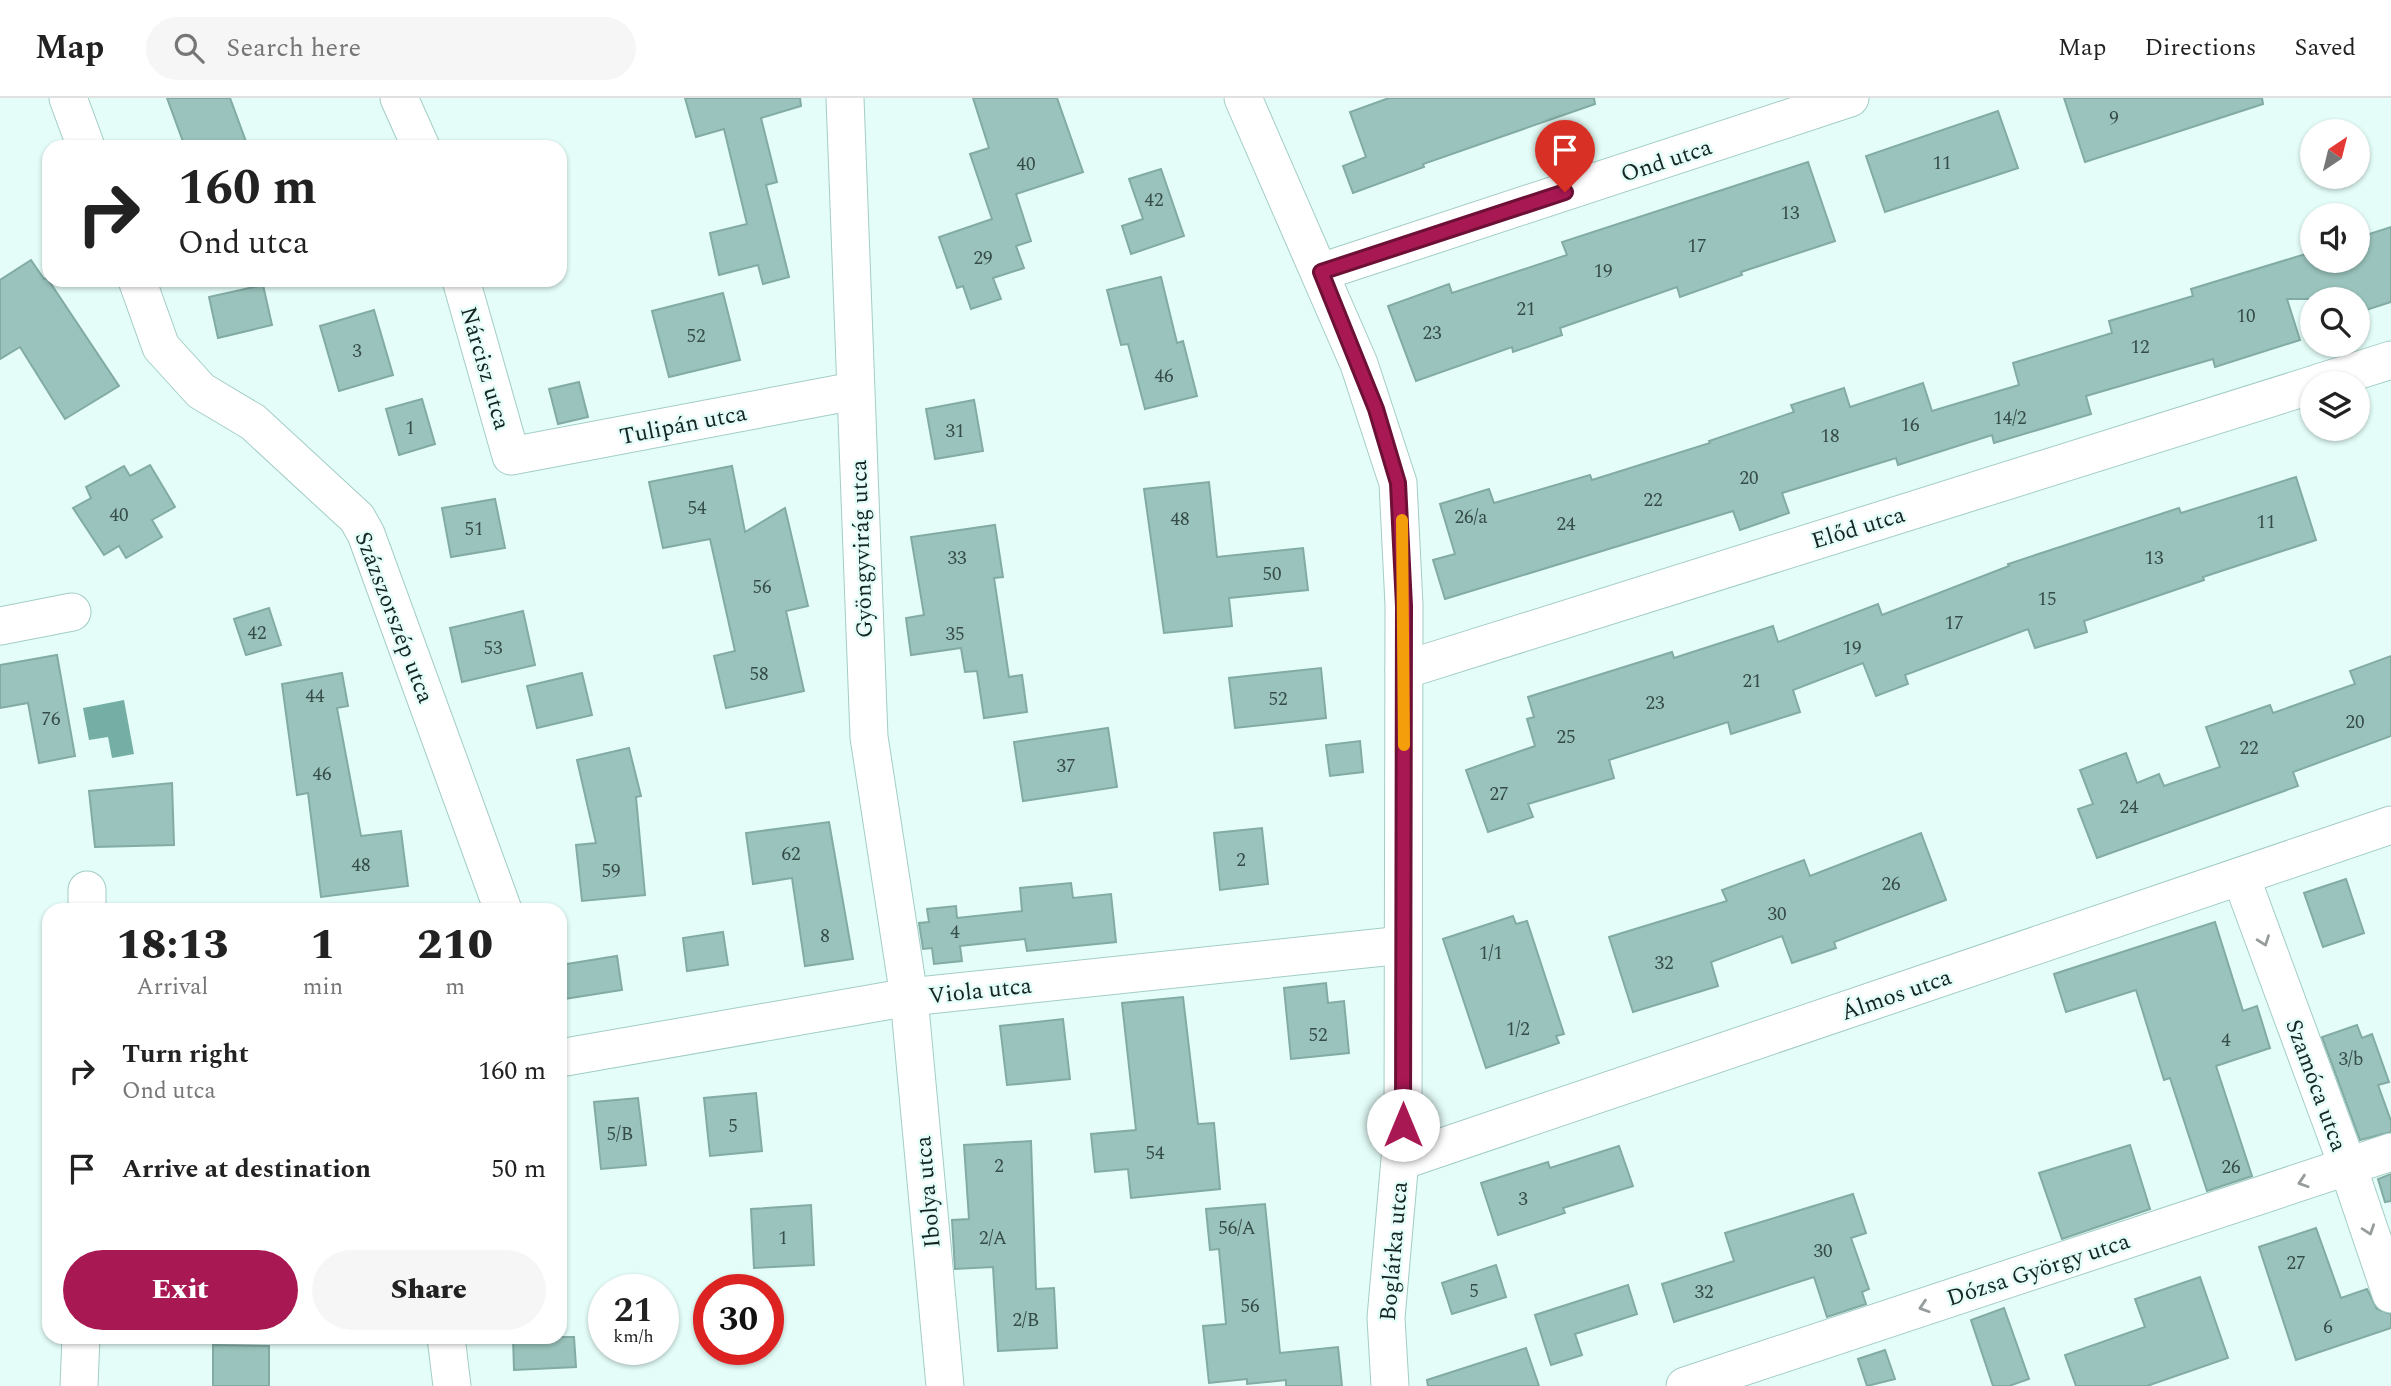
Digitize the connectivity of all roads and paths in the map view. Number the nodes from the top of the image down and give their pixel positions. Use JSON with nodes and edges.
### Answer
{"nodes":[{"id":1,"x":68,"y":98,"type":"edge"},
{"id":2,"x":399,"y":98,"type":"edge"},
{"id":3,"x":845,"y":98,"type":"edge"},
{"id":4,"x":1243,"y":98,"type":"edge"},
{"id":5,"x":1850,"y":98,"type":"edge"},
{"id":6,"x":83,"y":140,"type":"edge"},
{"id":7,"x":418,"y":140,"type":"edge"},
{"id":8,"x":1321,"y":272,"type":"junction"},
{"id":9,"x":140,"y":287,"type":"edge"},
{"id":10,"x":463,"y":287,"type":"edge"},
{"id":11,"x":2391,"y":360,"type":"edge"},
{"id":12,"x":2356,"y":371,"type":"edge"},
{"id":13,"x":2300,"y":389,"type":"edge"},
{"id":14,"x":854,"y":391,"type":"junction"},
{"id":15,"x":511,"y":456,"type":"joint"},
{"id":16,"x":72,"y":612,"type":"dead end"},
{"id":17,"x":0,"y":626,"type":"edge"},
{"id":18,"x":1404,"y":670,"type":"junction"},
{"id":19,"x":2391,"y":825,"type":"edge"},
{"id":20,"x":2241,"y":877,"type":"junction"},
{"id":21,"x":500,"y":903,"type":"edge"},
{"id":22,"x":1403,"y":945,"type":"junction"},
{"id":23,"x":909,"y":998,"type":"junction"},
{"id":24,"x":567,"y":1057,"type":"edge"},
{"id":25,"x":2391,"y":1152,"type":"edge"},
{"id":26,"x":1401,"y":1161,"type":"junction"},
{"id":27,"x":2348,"y":1167,"type":"junction"},
{"id":28,"x":2391,"y":1294,"type":"edge"},
{"id":29,"x":81,"y":1344,"type":"edge"},
{"id":30,"x":447,"y":1344,"type":"edge"},
{"id":31,"x":79,"y":1386,"type":"edge"},
{"id":32,"x":452,"y":1386,"type":"edge"},
{"id":33,"x":945,"y":1386,"type":"edge"},
{"id":34,"x":1390,"y":1386,"type":"edge"},
{"id":35,"x":1685,"y":1386,"type":"edge"}],
"edges":[{"from":1,"to":6,"type":"street"},
{"from":2,"to":7,"type":"street"},
{"from":3,"to":14,"type":"street","name":"Gyöngyvirág utca"},
{"from":4,"to":8,"type":"street","name":"Boglárka utca"},
{"from":5,"to":8,"type":"street","name":"Ond utca"},
{"from":8,"to":18,"type":"street","name":"Boglárka utca"},
{"from":9,"to":21,"type":"street","name":"Százszorszép utca"},
{"from":10,"to":15,"type":"street","name":"Nárcisz utca"},
{"from":11,"to":12,"type":"street"},
{"from":13,"to":18,"type":"street","name":"Előd utca"},
{"from":14,"to":15,"type":"street","name":"Tulipán utca"},
{"from":14,"to":23,"type":"street","name":"Gyöngyvirág utca"},
{"from":16,"to":17,"type":"street"},
{"from":18,"to":22,"type":"street","name":"Boglárka utca"},
{"from":19,"to":20,"type":"street","name":"Álmos utca"},
{"from":20,"to":26,"type":"street","name":"Álmos utca"},
{"from":20,"to":27,"type":"street","name":"Szamóca utca","one_way":true},
{"from":22,"to":23,"type":"street","name":"Viola utca"},
{"from":22,"to":26,"type":"street","name":"Boglárka utca"},
{"from":23,"to":24,"type":"street","name":"Viola utca"},
{"from":23,"to":33,"type":"street","name":"Ibolya utca"},
{"from":25,"to":27,"type":"street","name":"Dózsa György utca"},
{"from":26,"to":34,"type":"street","name":"Boglárka utca"},
{"from":27,"to":28,"type":"street","name":"Szamóca utca","one_way":true},
{"from":27,"to":35,"type":"street","name":"Dózsa György utca","one_way":true},
{"from":29,"to":31,"type":"street"},
{"from":30,"to":32,"type":"street"}]}
